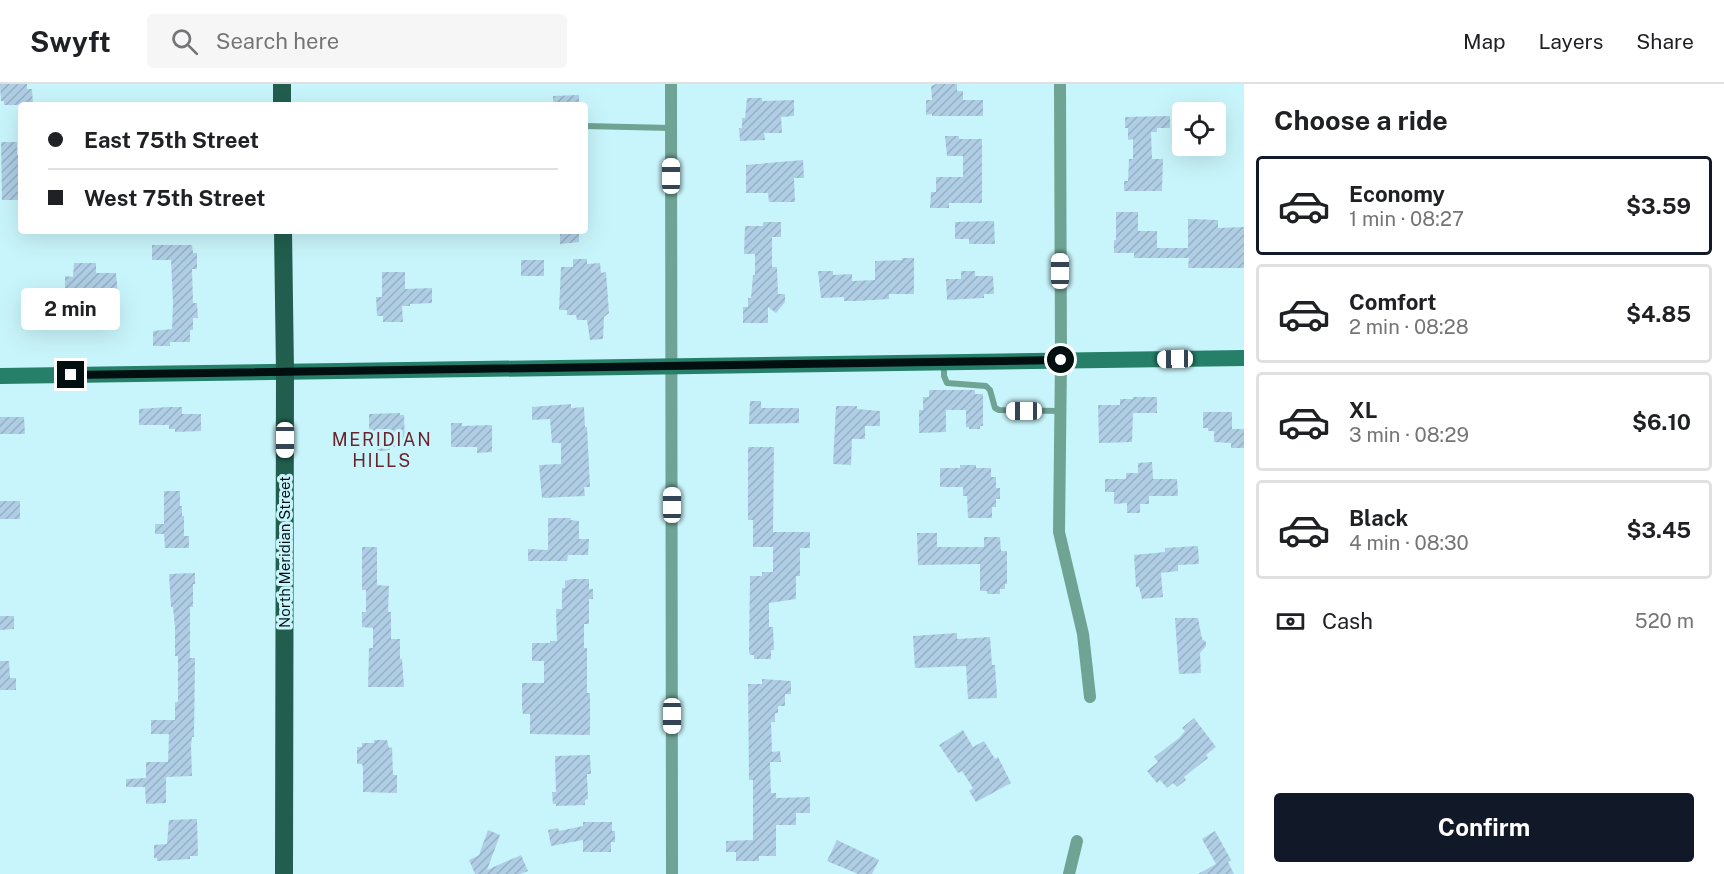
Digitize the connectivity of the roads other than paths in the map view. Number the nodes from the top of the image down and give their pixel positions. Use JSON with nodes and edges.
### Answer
{"nodes":[{"id":1,"x":282,"y":84,"type":"edge"},
{"id":2,"x":670,"y":84,"type":"edge"},
{"id":3,"x":1060,"y":84,"type":"edge"},
{"id":4,"x":282,"y":102,"type":"edge"},
{"id":5,"x":588,"y":126,"type":"edge"},
{"id":6,"x":671,"y":128,"type":"junction"},
{"id":7,"x":283,"y":234,"type":"edge"},
{"id":8,"x":1244,"y":358,"type":"edge"},
{"id":9,"x":1061,"y":360,"type":"junction"},
{"id":10,"x":944,"y":362,"type":"junction"},
{"id":11,"x":673,"y":366,"type":"junction"},
{"id":12,"x":285,"y":372,"type":"junction"},
{"id":13,"x":0,"y":376,"type":"edge"},
{"id":14,"x":1060,"y":411,"type":"junction"},
{"id":15,"x":1090,"y":697,"type":"dead end"},
{"id":16,"x":1077,"y":841,"type":"dead end"},
{"id":17,"x":284,"y":874,"type":"edge"},
{"id":18,"x":672,"y":874,"type":"edge"},
{"id":19,"x":1069,"y":874,"type":"edge"}],
"edges":[{"from":1,"to":4,"type":"main road"},
{"from":2,"to":6,"type":"street"},
{"from":3,"to":9,"type":"street"},
{"from":5,"to":6,"type":"lane"},
{"from":6,"to":11,"type":"street"},
{"from":7,"to":12,"type":"main road","name":"North Meridian Street"},
{"from":8,"to":9,"type":"street"},
{"from":9,"to":10,"type":"street"},
{"from":9,"to":14,"type":"street"},
{"from":10,"to":11,"type":"street"},
{"from":10,"to":14,"type":"lane"},
{"from":11,"to":12,"type":"street"},
{"from":11,"to":18,"type":"street"},
{"from":12,"to":13,"type":"street"},
{"from":12,"to":17,"type":"main road","name":"North Meridian Street"},
{"from":14,"to":15,"type":"street"},
{"from":16,"to":19,"type":"street"}]}
